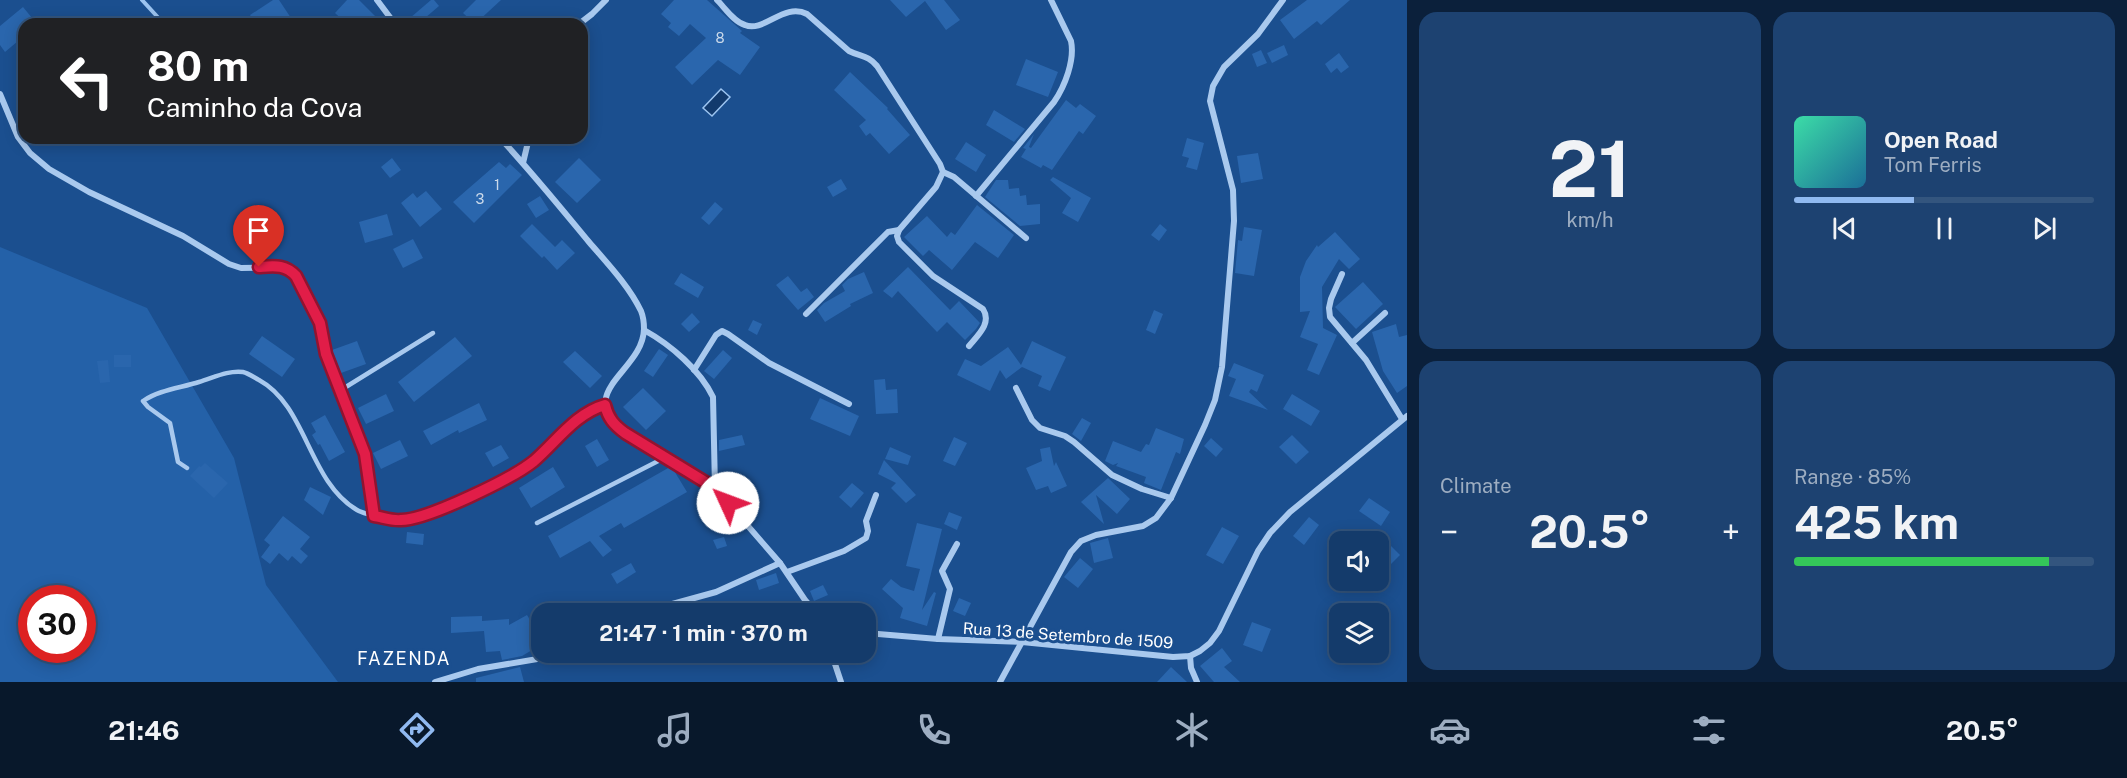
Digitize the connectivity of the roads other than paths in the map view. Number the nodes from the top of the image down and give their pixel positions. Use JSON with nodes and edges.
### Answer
{"nodes":[{"id":1,"x":377,"y":0,"type":"edge"},
{"id":2,"x":606,"y":0,"type":"edge"},
{"id":3,"x":717,"y":0,"type":"edge"},
{"id":4,"x":1051,"y":0,"type":"edge"},
{"id":5,"x":1283,"y":0,"type":"edge"},
{"id":6,"x":390,"y":18,"type":"edge"},
{"id":7,"x":587,"y":18,"type":"edge"},
{"id":8,"x":0,"y":94,"type":"edge"},
{"id":9,"x":18,"y":137,"type":"edge"},
{"id":10,"x":23,"y":144,"type":"edge"},
{"id":11,"x":506,"y":144,"type":"edge"},
{"id":12,"x":528,"y":144,"type":"edge"},
{"id":13,"x":523,"y":163,"type":"junction"},
{"id":14,"x":943,"y":172,"type":"junction"},
{"id":15,"x":976,"y":196,"type":"junction"},
{"id":16,"x":899,"y":230,"type":"junction"},
{"id":17,"x":1026,"y":238,"type":"dead end"},
{"id":18,"x":1342,"y":274,"type":"dead end"},
{"id":19,"x":1385,"y":313,"type":"dead end"},
{"id":20,"x":806,"y":314,"type":"dead end"},
{"id":21,"x":644,"y":330,"type":"junction"},
{"id":22,"x":433,"y":333,"type":"dead end"},
{"id":23,"x":1352,"y":343,"type":"junction"},
{"id":24,"x":969,"y":346,"type":"dead end"},
{"id":25,"x":694,"y":370,"type":"junction"},
{"id":26,"x":1016,"y":388,"type":"dead end"},
{"id":27,"x":341,"y":390,"type":"junction"},
{"id":28,"x":849,"y":404,"type":"dead end"},
{"id":29,"x":605,"y":405,"type":"junction"},
{"id":30,"x":1404,"y":418,"type":"edge"},
{"id":31,"x":664,"y":458,"type":"junction"},
{"id":32,"x":188,"y":468,"type":"dead end"},
{"id":33,"x":715,"y":488,"type":"junction"},
{"id":34,"x":876,"y":495,"type":"dead end"},
{"id":35,"x":1171,"y":498,"type":"junction"},
{"id":36,"x":374,"y":516,"type":"junction"},
{"id":37,"x":537,"y":523,"type":"dead end"},
{"id":38,"x":957,"y":544,"type":"dead end"},
{"id":39,"x":780,"y":563,"type":"junction"},
{"id":40,"x":787,"y":572,"type":"junction"},
{"id":41,"x":676,"y":603,"type":"edge"},
{"id":42,"x":808,"y":603,"type":"edge"},
{"id":43,"x":876,"y":634,"type":"edge"},
{"id":44,"x":938,"y":639,"type":"junction"},
{"id":45,"x":1022,"y":642,"type":"junction"},
{"id":46,"x":1190,"y":656,"type":"junction"},
{"id":47,"x":531,"y":660,"type":"edge"},
{"id":48,"x":835,"y":663,"type":"edge"},
{"id":49,"x":435,"y":682,"type":"edge"},
{"id":50,"x":841,"y":682,"type":"edge"},
{"id":51,"x":1000,"y":682,"type":"edge"},
{"id":52,"x":1197,"y":682,"type":"edge"}],
"edges":[{"from":1,"to":6,"type":"street"},
{"from":2,"to":7,"type":"street"},
{"from":3,"to":14,"type":"street"},
{"from":4,"to":15,"type":"street"},
{"from":5,"to":35,"type":"street"},
{"from":8,"to":9,"type":"street"},
{"from":10,"to":27,"type":"street"},
{"from":11,"to":13,"type":"street"},
{"from":12,"to":13,"type":"street"},
{"from":13,"to":21,"type":"street"},
{"from":14,"to":15,"type":"street"},
{"from":14,"to":16,"type":"street"},
{"from":15,"to":17,"type":"street"},
{"from":16,"to":20,"type":"street"},
{"from":16,"to":24,"type":"street"},
{"from":18,"to":23,"type":"street"},
{"from":19,"to":23,"type":"street"},
{"from":21,"to":25,"type":"street"},
{"from":21,"to":29,"type":"street"},
{"from":22,"to":27,"type":"lane"},
{"from":23,"to":30,"type":"street"},
{"from":25,"to":28,"type":"street"},
{"from":25,"to":33,"type":"street"},
{"from":26,"to":35,"type":"street"},
{"from":27,"to":36,"type":"street"},
{"from":29,"to":31,"type":"street"},
{"from":29,"to":36,"type":"street"},
{"from":30,"to":46,"type":"street","name":"Rua 13 de Setembro de 1509"},
{"from":31,"to":33,"type":"street"},
{"from":31,"to":37,"type":"lane"},
{"from":32,"to":36,"type":"lane"},
{"from":33,"to":39,"type":"street"},
{"from":34,"to":40,"type":"street"},
{"from":35,"to":45,"type":"street"},
{"from":38,"to":44,"type":"street"},
{"from":39,"to":40,"type":"street"},
{"from":39,"to":41,"type":"street"},
{"from":40,"to":42,"type":"street"},
{"from":43,"to":44,"type":"street","name":"Rua 13 de Setembro de 1509"},
{"from":44,"to":45,"type":"street","name":"Rua 13 de Setembro de 1509"},
{"from":45,"to":46,"type":"street","name":"Rua 13 de Setembro de 1509"},
{"from":45,"to":51,"type":"street"},
{"from":46,"to":52,"type":"street"},
{"from":47,"to":49,"type":"street"},
{"from":48,"to":50,"type":"street"}]}
